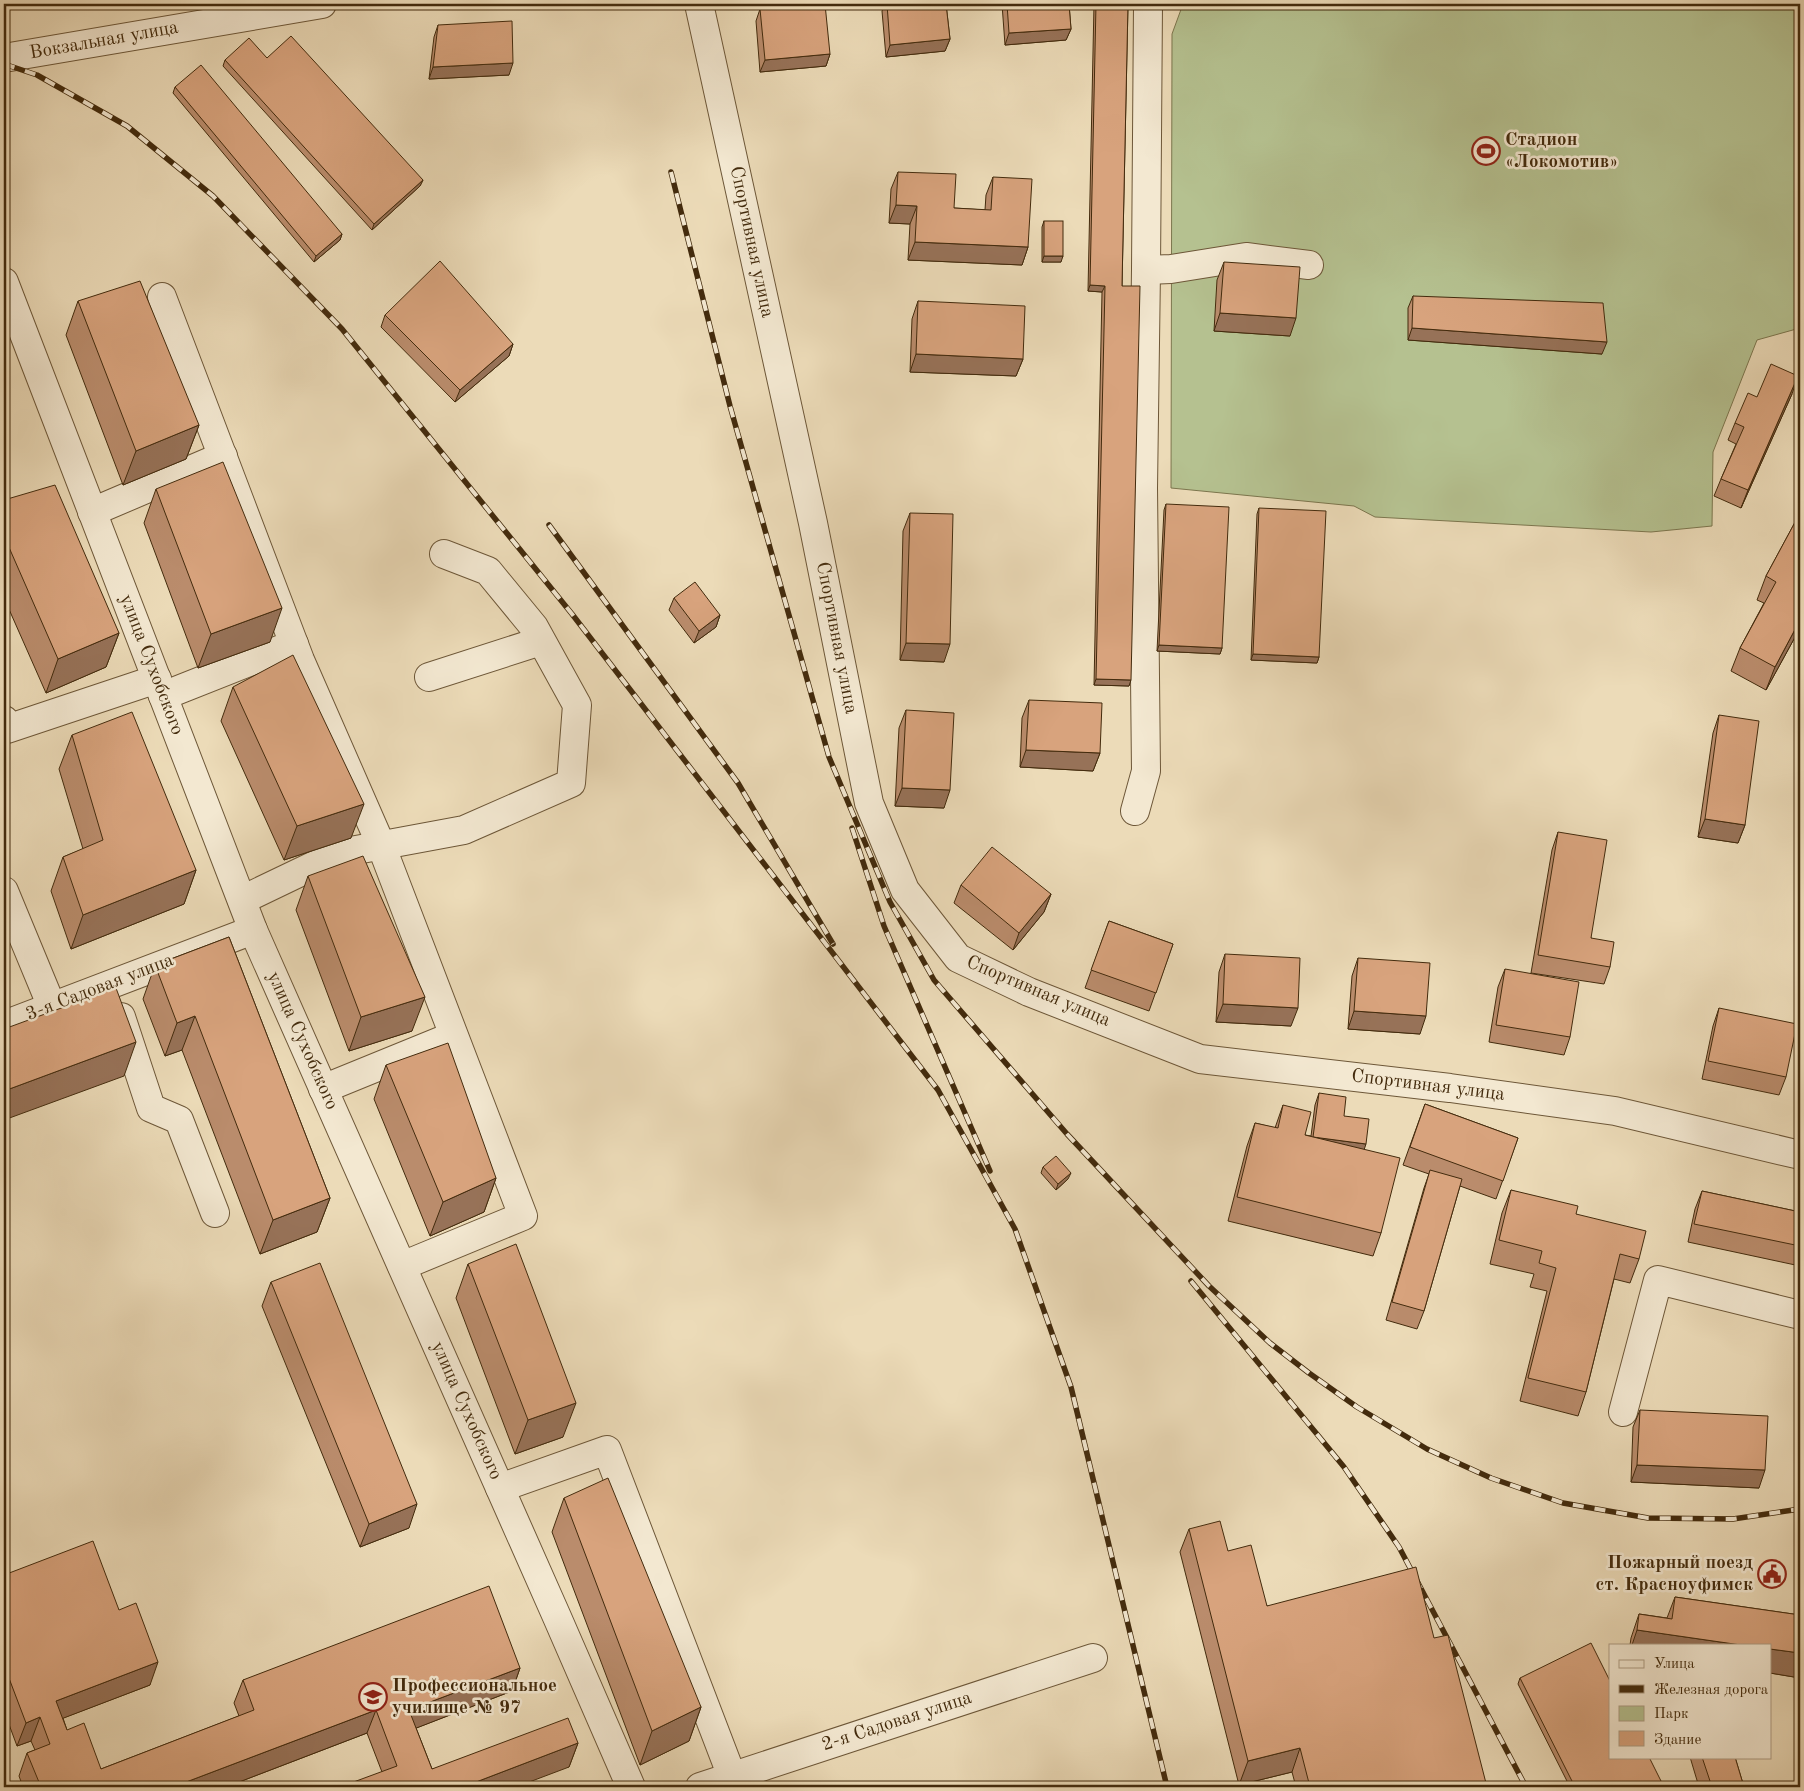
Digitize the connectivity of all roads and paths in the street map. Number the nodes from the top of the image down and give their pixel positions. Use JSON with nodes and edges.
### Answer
{"nodes":[{"id":1,"x":322,"y":4,"type":"edge"},
{"id":2,"x":699,"y":4,"type":"edge"},
{"id":3,"x":1148,"y":4,"type":"edge"},
{"id":4,"x":4,"y":58,"type":"edge"},
{"id":5,"x":1309,"y":265,"type":"dead end"},
{"id":6,"x":1146,"y":270,"type":"junction"},
{"id":7,"x":4,"y":282,"type":"edge"},
{"id":8,"x":162,"y":297,"type":"dead end"},
{"id":9,"x":223,"y":456,"type":"junction"},
{"id":10,"x":92,"y":512,"type":"junction"},
{"id":11,"x":444,"y":554,"type":"dead end"},
{"id":12,"x":542,"y":641,"type":"junction"},
{"id":13,"x":294,"y":644,"type":"junction"},
{"id":14,"x":430,"y":677,"type":"dead end"},
{"id":15,"x":160,"y":688,"type":"junction"},
{"id":16,"x":4,"y":720,"type":"edge"},
{"id":17,"x":1135,"y":810,"type":"dead end"},
{"id":18,"x":380,"y":845,"type":"junction"},
{"id":19,"x":4,"y":891,"type":"edge"},
{"id":20,"x":242,"y":900,"type":"junction"},
{"id":21,"x":253,"y":930,"type":"junction"},
{"id":22,"x":111,"y":985,"type":"junction"},
{"id":23,"x":52,"y":1007,"type":"junction"},
{"id":24,"x":4,"y":1025,"type":"edge"},
{"id":25,"x":453,"y":1036,"type":"junction"},
{"id":26,"x":323,"y":1088,"type":"junction"},
{"id":27,"x":1800,"y":1155,"type":"edge"},
{"id":28,"x":215,"y":1214,"type":"dead end"},
{"id":29,"x":402,"y":1266,"type":"junction"},
{"id":30,"x":1800,"y":1314,"type":"edge"},
{"id":31,"x":1623,"y":1412,"type":"dead end"},
{"id":32,"x":500,"y":1488,"type":"junction"},
{"id":33,"x":1093,"y":1658,"type":"dead end"},
{"id":34,"x":734,"y":1782,"type":"edge"},
{"id":35,"x":631,"y":1787,"type":"edge"},
{"id":36,"x":700,"y":1787,"type":"edge"}],
"edges":[{"from":1,"to":4,"type":"street","name":"Вокзальная улица"},
{"from":2,"to":27,"type":"street","name":"Спортивная улица"},
{"from":3,"to":6,"type":"street"},
{"from":5,"to":6,"type":"street"},
{"from":6,"to":17,"type":"street"},
{"from":7,"to":10,"type":"street","name":"улица Сухобского"},
{"from":8,"to":9,"type":"street"},
{"from":9,"to":10,"type":"street"},
{"from":9,"to":13,"type":"street"},
{"from":10,"to":15,"type":"street","name":"улица Сухобского"},
{"from":11,"to":12,"type":"street"},
{"from":12,"to":14,"type":"street"},
{"from":12,"to":18,"type":"street"},
{"from":13,"to":15,"type":"street"},
{"from":13,"to":18,"type":"street"},
{"from":15,"to":16,"type":"street"},
{"from":15,"to":20,"type":"street","name":"улица Сухобского"},
{"from":18,"to":20,"type":"street"},
{"from":18,"to":25,"type":"street"},
{"from":19,"to":23,"type":"street"},
{"from":20,"to":21,"type":"street","name":"улица Сухобского"},
{"from":21,"to":22,"type":"street","name":"3-я Садовая улица"},
{"from":21,"to":26,"type":"street","name":"улица Сухобского"},
{"from":22,"to":23,"type":"street","name":"3-я Садовая улица"},
{"from":22,"to":28,"type":"street"},
{"from":23,"to":24,"type":"street","name":"3-я Садовая улица"},
{"from":25,"to":26,"type":"street"},
{"from":25,"to":29,"type":"street"},
{"from":26,"to":29,"type":"street","name":"улица Сухобского"},
{"from":29,"to":32,"type":"street","name":"улица Сухобского"},
{"from":30,"to":31,"type":"street"},
{"from":32,"to":34,"type":"street"},
{"from":32,"to":35,"type":"street","name":"улица Сухобского"},
{"from":33,"to":34,"type":"street","name":"2-я Садовая улица"},
{"from":34,"to":36,"type":"street","name":"2-я Садовая улица"}]}
